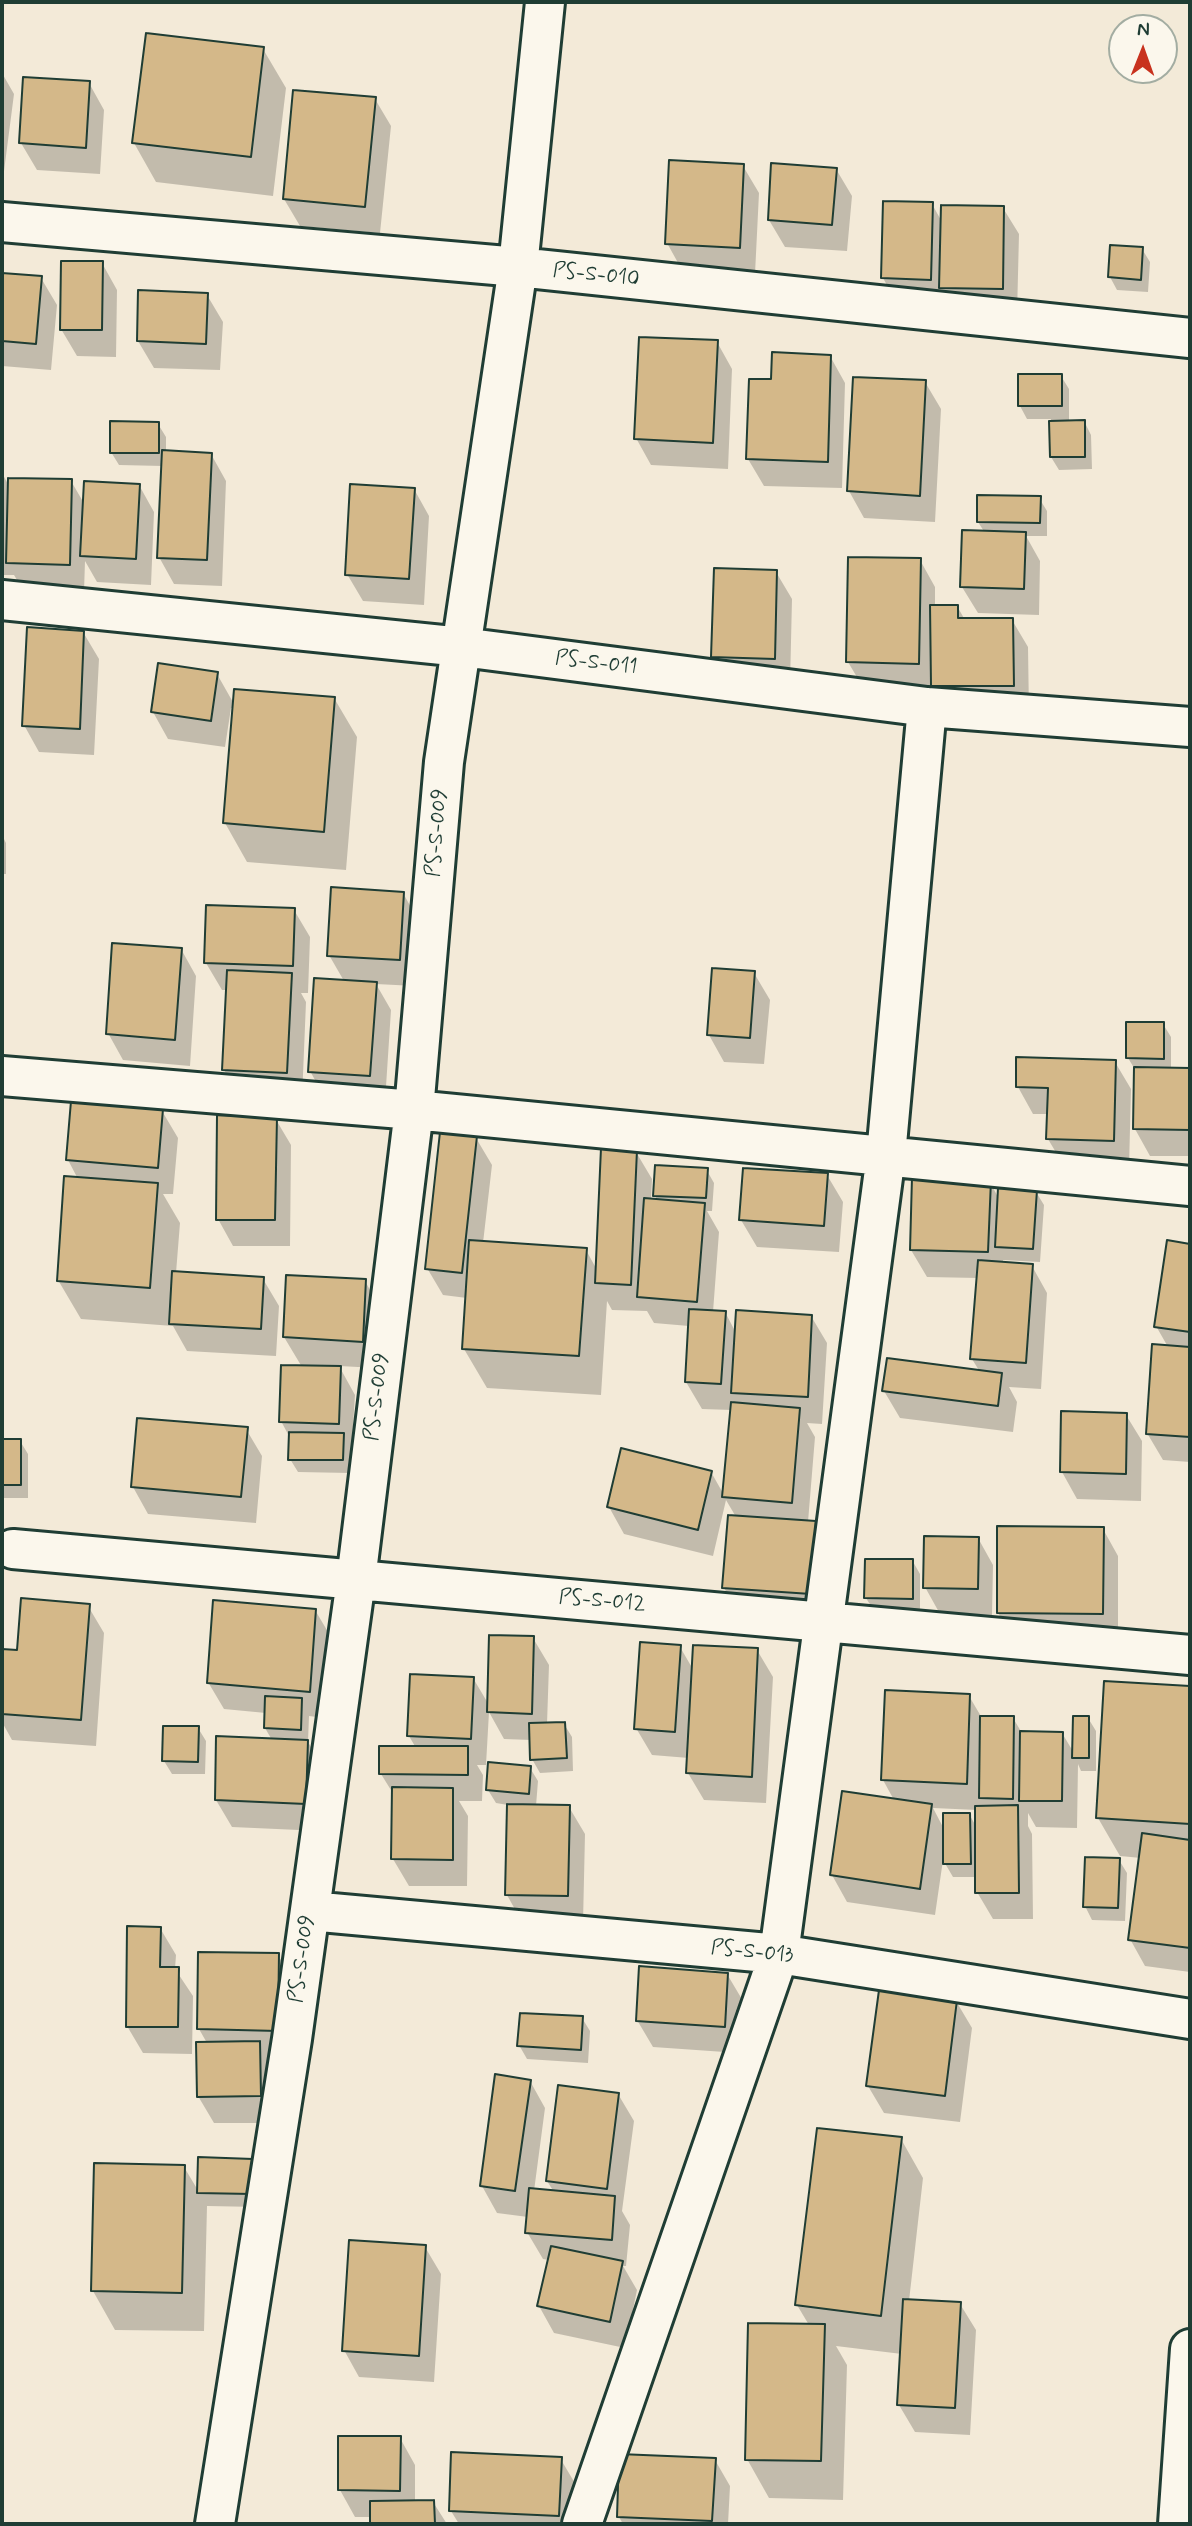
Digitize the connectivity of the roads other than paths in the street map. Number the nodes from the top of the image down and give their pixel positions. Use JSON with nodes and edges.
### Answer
{"nodes":[{"id":1,"x":545,"y":2,"type":"edge"},
{"id":2,"x":2,"y":222,"type":"edge"},
{"id":3,"x":518,"y":267,"type":"junction"},
{"id":4,"x":1190,"y":338,"type":"edge"},
{"id":5,"x":2,"y":600,"type":"edge"},
{"id":6,"x":463,"y":647,"type":"junction"},
{"id":7,"x":927,"y":707,"type":"junction"},
{"id":8,"x":1190,"y":727,"type":"edge"},
{"id":9,"x":2,"y":1076,"type":"edge"},
{"id":10,"x":414,"y":1111,"type":"junction"},
{"id":11,"x":886,"y":1155,"type":"junction"},
{"id":12,"x":1190,"y":1186,"type":"edge"},
{"id":13,"x":13,"y":1549,"type":"dead end"},
{"id":14,"x":356,"y":1580,"type":"junction"},
{"id":15,"x":825,"y":1622,"type":"junction"},
{"id":16,"x":1190,"y":1655,"type":"edge"},
{"id":17,"x":310,"y":1911,"type":"junction"},
{"id":18,"x":779,"y":1954,"type":"junction"},
{"id":19,"x":1190,"y":2019,"type":"edge"},
{"id":20,"x":1190,"y":2349,"type":"edge"},
{"id":21,"x":215,"y":2524,"type":"edge"},
{"id":22,"x":582,"y":2524,"type":"edge"},
{"id":23,"x":1178,"y":2524,"type":"edge"}],
"edges":[{"from":1,"to":3,"type":"street","name":"PS-S-009"},
{"from":2,"to":3,"type":"street","name":"PS-S-010"},
{"from":3,"to":4,"type":"street","name":"PS-S-010"},
{"from":3,"to":6,"type":"street","name":"PS-S-009"},
{"from":5,"to":6,"type":"street","name":"PS-S-011"},
{"from":6,"to":7,"type":"street","name":"PS-S-011"},
{"from":6,"to":10,"type":"street","name":"PS-S-009"},
{"from":7,"to":8,"type":"street","name":"PS-S-011"},
{"from":7,"to":11,"type":"street"},
{"from":9,"to":10,"type":"street"},
{"from":10,"to":11,"type":"street"},
{"from":10,"to":14,"type":"street","name":"PS-S-009"},
{"from":11,"to":12,"type":"street"},
{"from":11,"to":15,"type":"street"},
{"from":13,"to":14,"type":"street","name":"PS-S-012"},
{"from":14,"to":15,"type":"street","name":"PS-S-012"},
{"from":14,"to":17,"type":"street","name":"PS-S-009"},
{"from":15,"to":16,"type":"street","name":"PS-S-012"},
{"from":15,"to":18,"type":"street"},
{"from":17,"to":18,"type":"street","name":"PS-S-013"},
{"from":17,"to":21,"type":"street","name":"PS-S-009"},
{"from":18,"to":19,"type":"street","name":"PS-S-013"},
{"from":18,"to":22,"type":"street"},
{"from":20,"to":23,"type":"street"}]}
